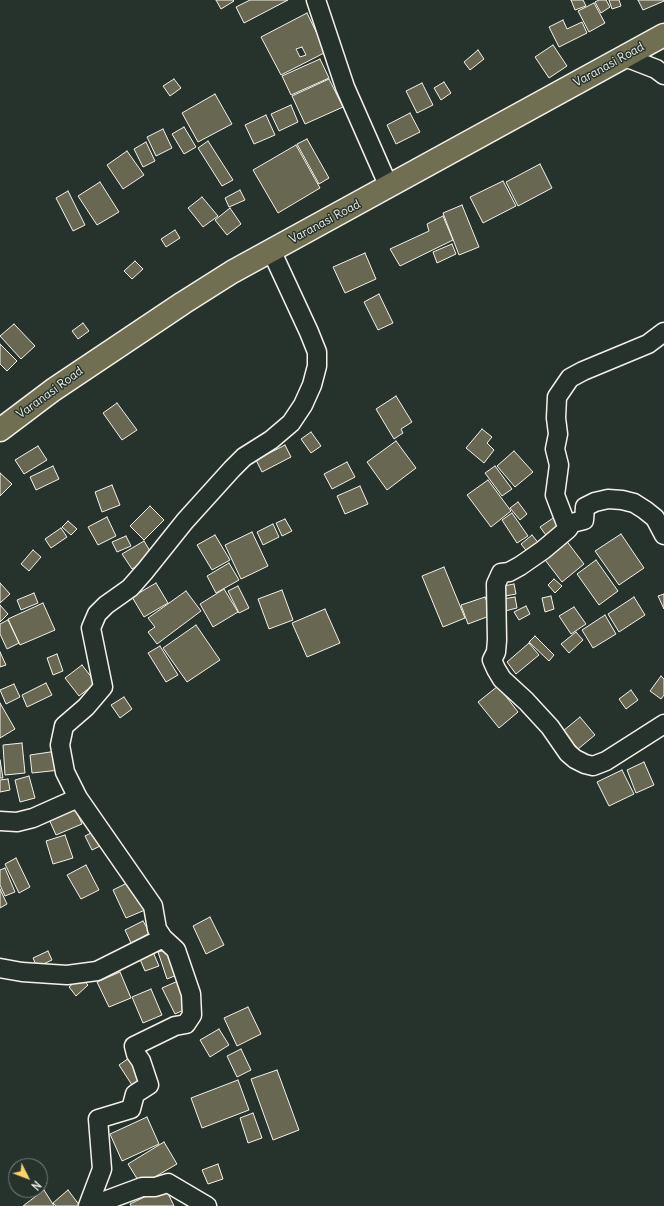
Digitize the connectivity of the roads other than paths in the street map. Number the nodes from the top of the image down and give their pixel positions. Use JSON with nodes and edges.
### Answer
{"nodes":[{"id":1,"x":316,"y":0,"type":"edge"},
{"id":2,"x":664,"y":35,"type":"edge"},
{"id":3,"x":625,"y":57,"type":"junction"},
{"id":4,"x":664,"y":75,"type":"edge"},
{"id":5,"x":389,"y":187,"type":"junction"},
{"id":6,"x":271,"y":250,"type":"junction"},
{"id":7,"x":664,"y":332,"type":"edge"},
{"id":8,"x":0,"y":430,"type":"edge"},
{"id":9,"x":568,"y":529,"type":"junction"},
{"id":10,"x":664,"y":535,"type":"edge"},
{"id":11,"x":664,"y":724,"type":"edge"},
{"id":12,"x":78,"y":798,"type":"junction"},
{"id":13,"x":0,"y":821,"type":"edge"},
{"id":14,"x":163,"y":938,"type":"junction"},
{"id":15,"x":0,"y":968,"type":"edge"},
{"id":16,"x":88,"y":1206,"type":"edge"},
{"id":17,"x":91,"y":1206,"type":"edge"},
{"id":18,"x":207,"y":1206,"type":"edge"}],
"edges":[{"from":1,"to":5,"type":"street"},
{"from":2,"to":3,"type":"highway","name":"Varanasi Road"},
{"from":3,"to":4,"type":"street"},
{"from":3,"to":5,"type":"highway","name":"Varanasi Road"},
{"from":5,"to":6,"type":"highway","name":"Varanasi Road"},
{"from":6,"to":8,"type":"highway","name":"Varanasi Road"},
{"from":6,"to":12,"type":"street"},
{"from":7,"to":9,"type":"street"},
{"from":9,"to":10,"type":"street"},
{"from":9,"to":11,"type":"street"},
{"from":12,"to":13,"type":"street"},
{"from":12,"to":14,"type":"street"},
{"from":14,"to":15,"type":"street"},
{"from":14,"to":16,"type":"street"},
{"from":17,"to":18,"type":"street"}]}
